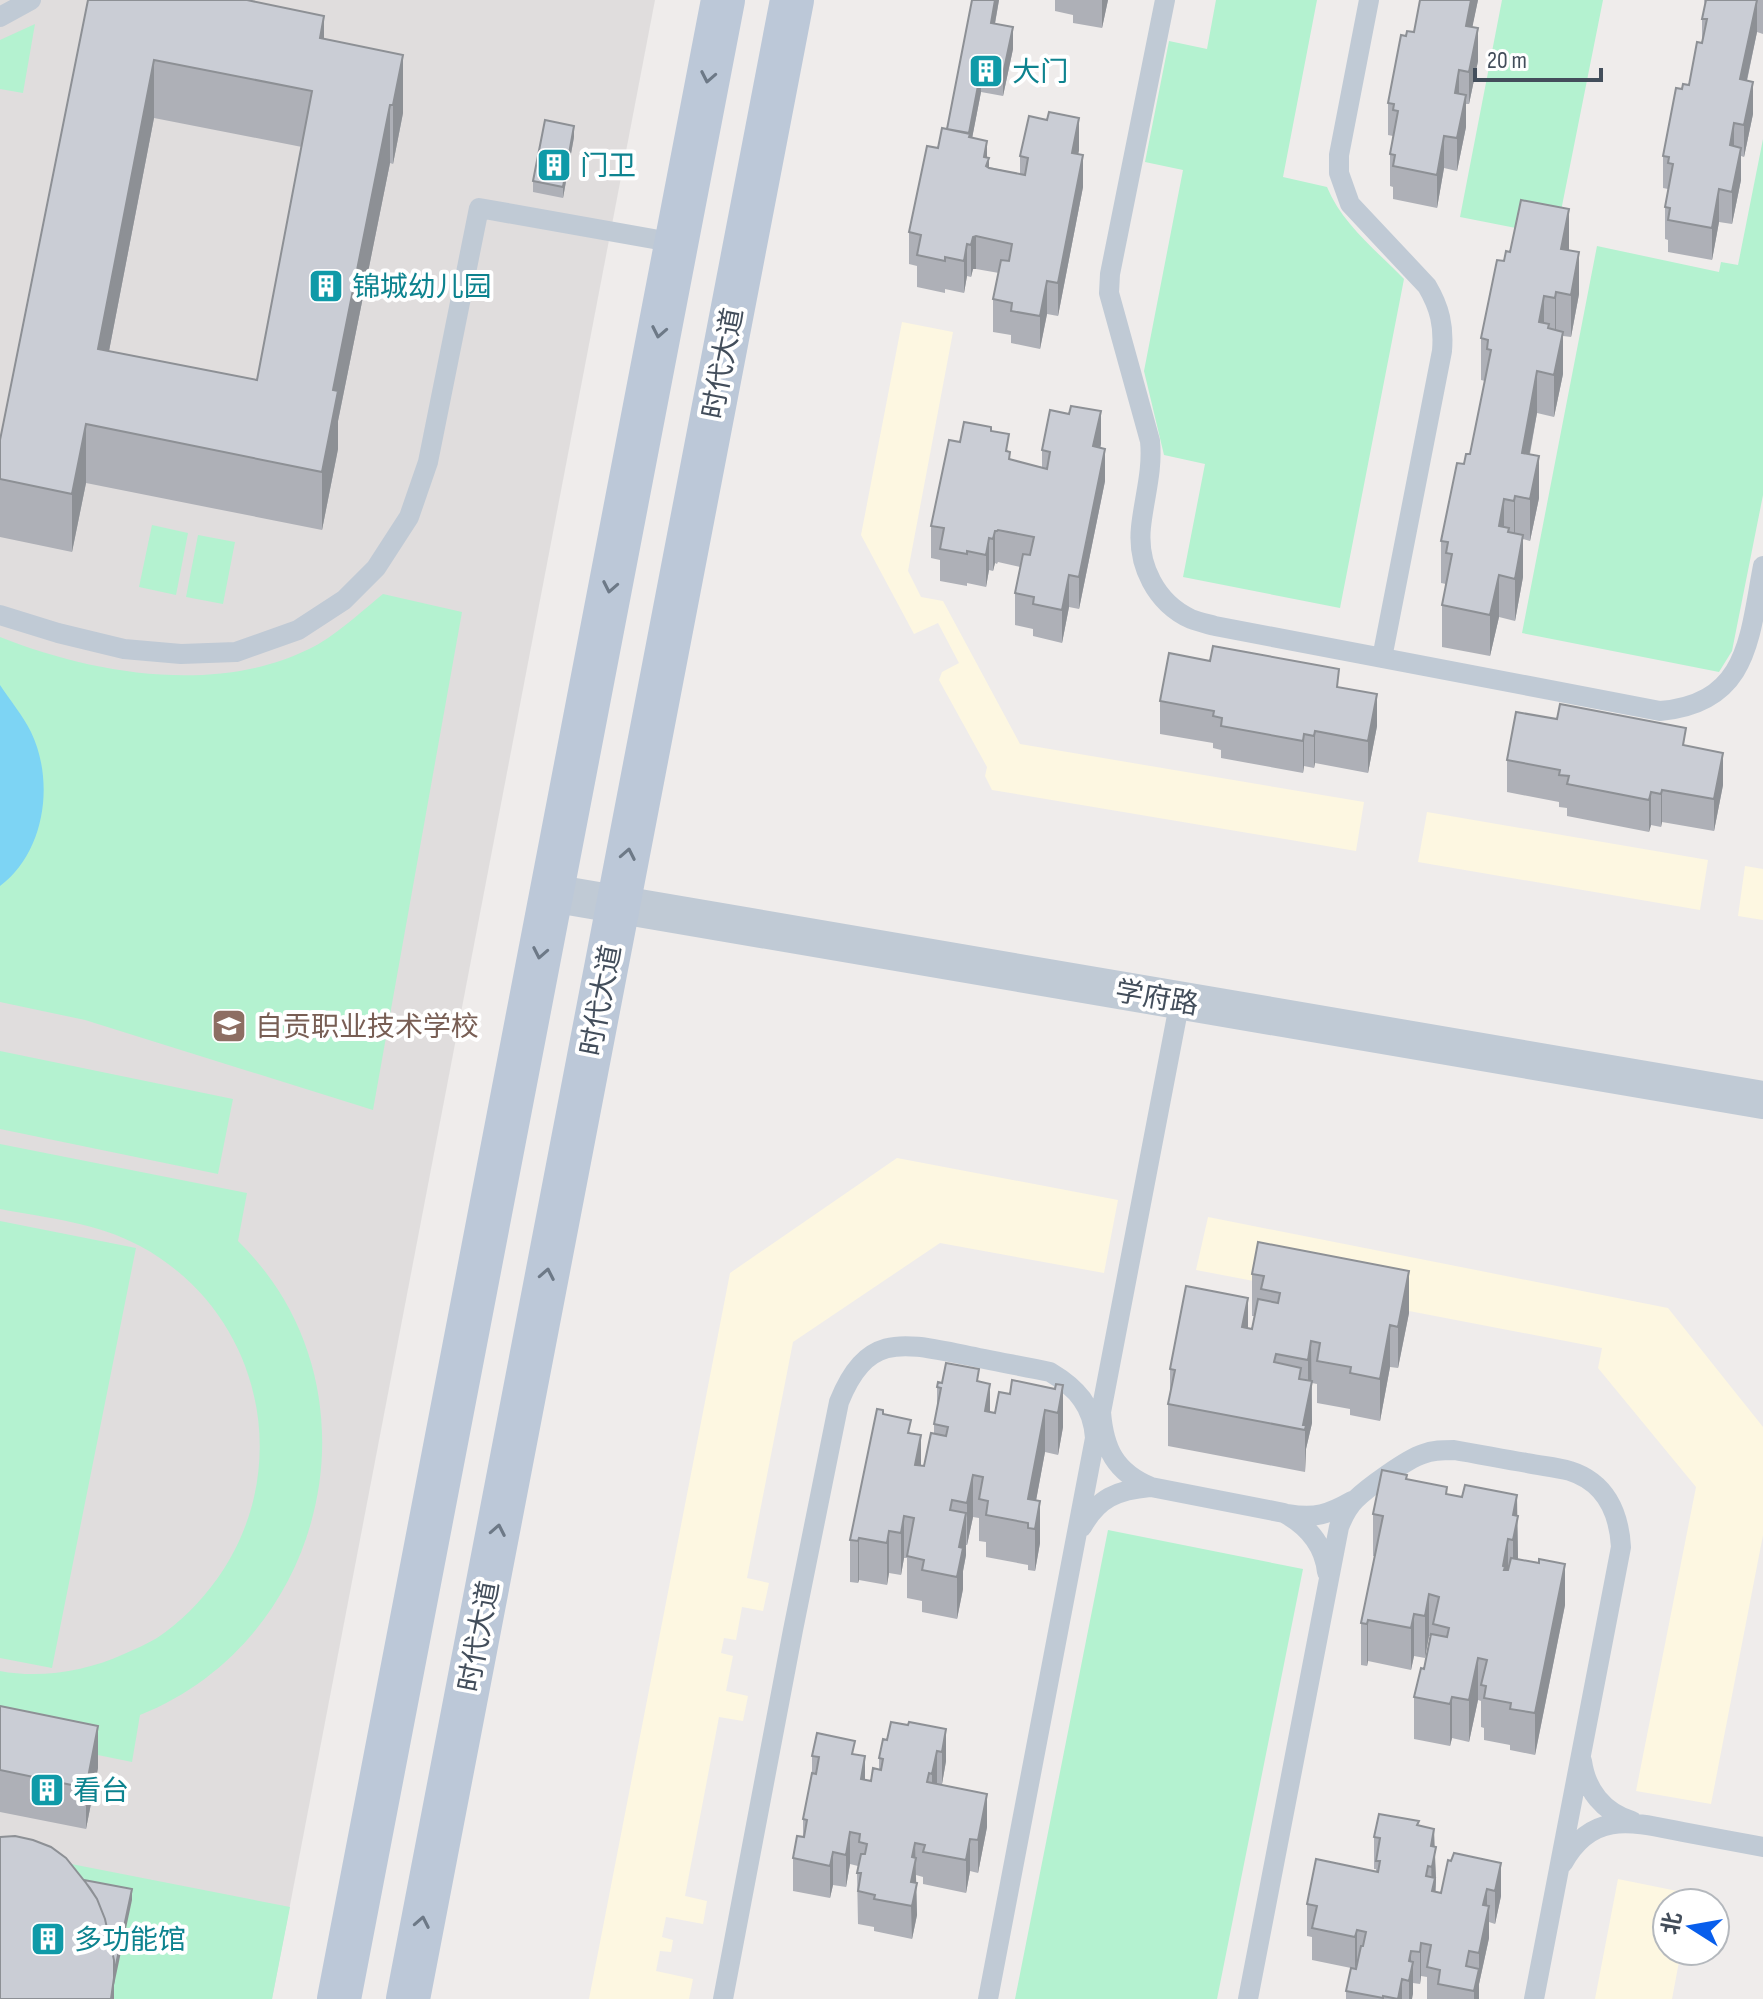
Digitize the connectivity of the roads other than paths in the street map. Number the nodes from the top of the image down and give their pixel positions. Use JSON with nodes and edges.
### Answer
{"nodes":[{"id":1,"x":31,"y":0,"type":"edge"},
{"id":2,"x":723,"y":0,"type":"edge"},
{"id":3,"x":792,"y":0,"type":"edge"},
{"id":4,"x":1165,"y":0,"type":"edge"},
{"id":5,"x":1369,"y":0,"type":"edge"},
{"id":6,"x":0,"y":17,"type":"edge"},
{"id":7,"x":676,"y":243,"type":"junction"},
{"id":8,"x":1763,"y":566,"type":"edge"},
{"id":9,"x":0,"y":615,"type":"edge"},
{"id":10,"x":1382,"y":658,"type":"junction"},
{"id":11,"x":551,"y":893,"type":"junction"},
{"id":12,"x":618,"y":905,"type":"junction"},
{"id":13,"x":1180,"y":1000,"type":"junction"},
{"id":14,"x":1763,"y":1100,"type":"edge"},
{"id":15,"x":1051,"y":1373,"type":"junction"},
{"id":16,"x":1106,"y":1383,"type":"junction"},
{"id":17,"x":1101,"y":1412,"type":"junction"},
{"id":18,"x":1095,"y":1438,"type":"junction"},
{"id":19,"x":1151,"y":1487,"type":"junction"},
{"id":20,"x":1359,"y":1497,"type":"junction"},
{"id":21,"x":1284,"y":1513,"type":"junction"},
{"id":22,"x":1075,"y":1546,"type":"junction"},
{"id":23,"x":1327,"y":1591,"type":"junction"},
{"id":24,"x":1581,"y":1749,"type":"junction"},
{"id":25,"x":1640,"y":1823,"type":"junction"},
{"id":26,"x":1763,"y":1847,"type":"edge"},
{"id":27,"x":1559,"y":1870,"type":"junction"},
{"id":28,"x":339,"y":1999,"type":"edge"},
{"id":29,"x":408,"y":1999,"type":"edge"},
{"id":30,"x":723,"y":1999,"type":"edge"},
{"id":31,"x":988,"y":1999,"type":"edge"},
{"id":32,"x":1248,"y":1999,"type":"edge"},
{"id":33,"x":1534,"y":1999,"type":"edge"}],
"edges":[{"from":1,"to":6,"type":"lane"},
{"from":2,"to":7,"type":"main road","one_way":true},
{"from":12,"to":3,"type":"main road","name":"时代大道","one_way":true},
{"from":4,"to":10,"type":"lane"},
{"from":5,"to":10,"type":"lane"},
{"from":7,"to":9,"type":"lane"},
{"from":7,"to":11,"type":"main road","one_way":true},
{"from":8,"to":10,"type":"lane"},
{"from":11,"to":12,"type":"street","name":"学府路"},
{"from":11,"to":28,"type":"main road","one_way":true},
{"from":12,"to":13,"type":"street","name":"学府路"},
{"from":29,"to":12,"type":"main road","name":"时代大道","one_way":true},
{"from":13,"to":14,"type":"street","name":"学府路"},
{"from":13,"to":16,"type":"lane"},
{"from":15,"to":16,"type":"lane"},
{"from":15,"to":18,"type":"lane"},
{"from":15,"to":30,"type":"lane"},
{"from":16,"to":17,"type":"lane"},
{"from":17,"to":18,"type":"lane"},
{"from":17,"to":19,"type":"lane"},
{"from":18,"to":22,"type":"lane"},
{"from":19,"to":21,"type":"lane"},
{"from":19,"to":22,"type":"lane"},
{"from":20,"to":21,"type":"lane"},
{"from":20,"to":23,"type":"lane"},
{"from":20,"to":24,"type":"lane"},
{"from":21,"to":23,"type":"lane"},
{"from":22,"to":31,"type":"lane"},
{"from":23,"to":32,"type":"lane"},
{"from":24,"to":25,"type":"lane"},
{"from":24,"to":27,"type":"lane"},
{"from":25,"to":26,"type":"lane"},
{"from":25,"to":27,"type":"lane"},
{"from":27,"to":33,"type":"lane"}]}
